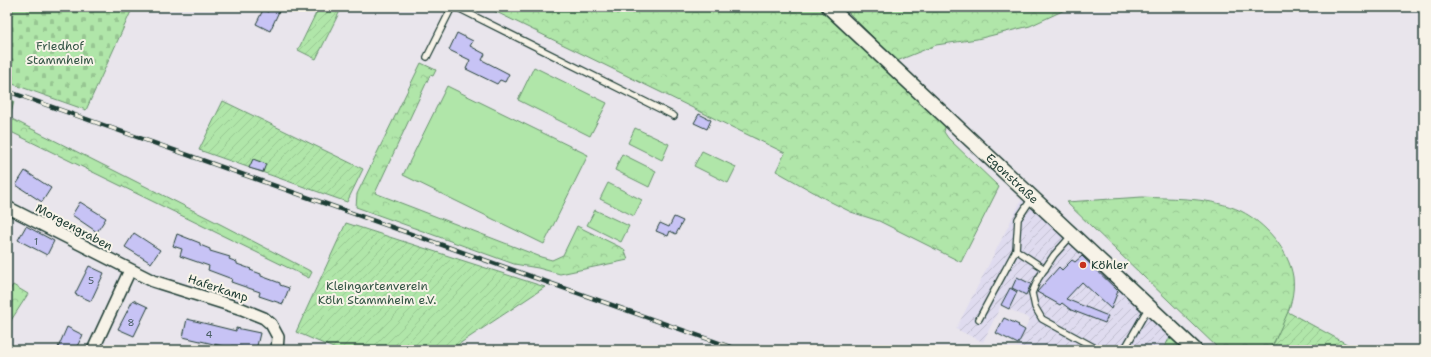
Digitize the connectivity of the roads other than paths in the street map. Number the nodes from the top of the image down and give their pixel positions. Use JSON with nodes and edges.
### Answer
{"nodes":[{"id":1,"x":452,"y":7,"type":"edge"},
{"id":2,"x":456,"y":7,"type":"edge"},
{"id":3,"x":829,"y":7,"type":"edge"},
{"id":4,"x":427,"y":57,"type":"dead end"},
{"id":5,"x":674,"y":116,"type":"dead end"},
{"id":6,"x":1032,"y":197,"type":"junction"},
{"id":7,"x":7,"y":207,"type":"edge"},
{"id":8,"x":1073,"y":235,"type":"junction"},
{"id":9,"x":1016,"y":250,"type":"junction"},
{"id":10,"x":1045,"y":269,"type":"junction"},
{"id":11,"x":130,"y":270,"type":"junction"},
{"id":12,"x":1150,"y":307,"type":"junction"},
{"id":13,"x":979,"y":319,"type":"dead end"},
{"id":14,"x":92,"y":350,"type":"edge"},
{"id":15,"x":276,"y":350,"type":"edge"},
{"id":16,"x":1099,"y":350,"type":"edge"},
{"id":17,"x":1124,"y":350,"type":"edge"},
{"id":18,"x":1196,"y":350,"type":"edge"}],
"edges":[{"from":1,"to":4,"type":"lane"},
{"from":2,"to":5,"type":"lane"},
{"from":3,"to":6,"type":"street","name":"Egonstraße"},
{"from":6,"to":8,"type":"street","name":"Egonstraße"},
{"from":6,"to":9,"type":"lane"},
{"from":7,"to":11,"type":"street","name":"Morgengraben"},
{"from":8,"to":10,"type":"lane"},
{"from":8,"to":12,"type":"street","name":"Egonstraße"},
{"from":9,"to":10,"type":"lane"},
{"from":9,"to":13,"type":"lane"},
{"from":10,"to":16,"type":"lane"},
{"from":11,"to":14,"type":"street"},
{"from":11,"to":15,"type":"street","name":"Haferkamp"},
{"from":12,"to":17,"type":"lane"},
{"from":12,"to":18,"type":"street","name":"Egonstraße"}]}
